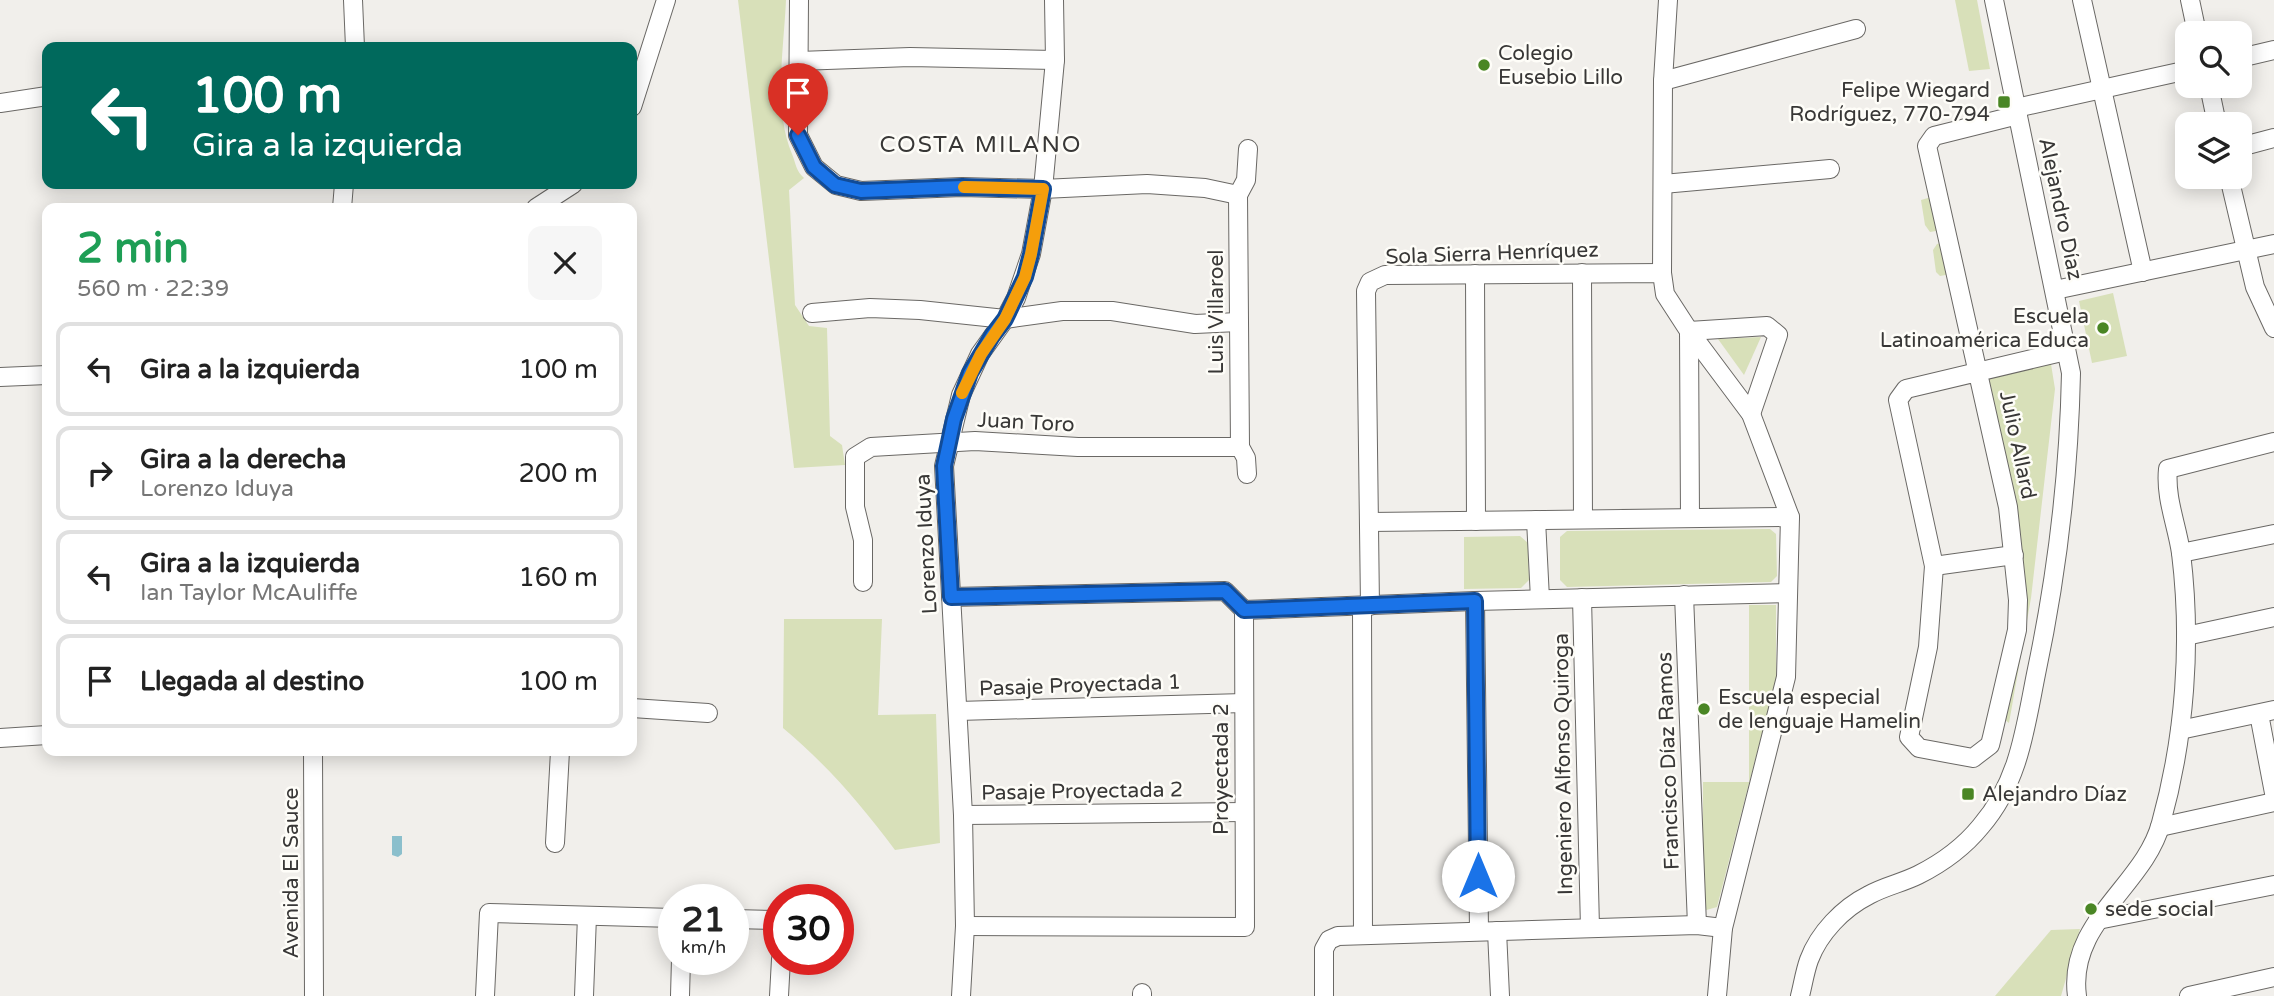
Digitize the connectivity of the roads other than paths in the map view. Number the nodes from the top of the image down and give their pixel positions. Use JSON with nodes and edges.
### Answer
{"nodes":[{"id":1,"x":353,"y":0,"type":"edge"},
{"id":2,"x":666,"y":0,"type":"edge"},
{"id":3,"x":799,"y":0,"type":"edge"},
{"id":4,"x":1054,"y":0,"type":"edge"},
{"id":5,"x":1668,"y":0,"type":"edge"},
{"id":6,"x":1994,"y":0,"type":"edge"},
{"id":7,"x":2082,"y":0,"type":"edge"},
{"id":8,"x":2190,"y":0,"type":"edge"},
{"id":9,"x":2194,"y":21,"type":"edge"},
{"id":10,"x":1856,"y":29,"type":"dead end"},
{"id":11,"x":352,"y":42,"type":"edge"},
{"id":12,"x":2274,"y":50,"type":"edge"},
{"id":13,"x":2252,"y":55,"type":"edge"},
{"id":14,"x":1055,"y":60,"type":"junction"},
{"id":15,"x":799,"y":61,"type":"junction"},
{"id":16,"x":2175,"y":73,"type":"edge"},
{"id":17,"x":1663,"y":81,"type":"junction"},
{"id":18,"x":2103,"y":88,"type":"junction"},
{"id":19,"x":637,"y":91,"type":"edge"},
{"id":20,"x":42,"y":97,"type":"edge"},
{"id":21,"x":0,"y":103,"type":"edge"},
{"id":22,"x":2017,"y":111,"type":"junction"},
{"id":23,"x":2274,"y":138,"type":"edge"},
{"id":24,"x":2252,"y":144,"type":"edge"},
{"id":25,"x":1248,"y":149,"type":"dead end"},
{"id":26,"x":1830,"y":169,"type":"dead end"},
{"id":27,"x":1662,"y":184,"type":"junction"},
{"id":28,"x":565,"y":189,"type":"edge"},
{"id":29,"x":1043,"y":189,"type":"junction"},
{"id":30,"x":2232,"y":189,"type":"edge"},
{"id":31,"x":1238,"y":195,"type":"junction"},
{"id":32,"x":544,"y":203,"type":"edge"},
{"id":33,"x":2274,"y":244,"type":"edge"},
{"id":34,"x":2245,"y":251,"type":"junction"},
{"id":35,"x":1662,"y":272,"type":"junction"},
{"id":36,"x":2143,"y":272,"type":"junction"},
{"id":37,"x":1582,"y":273,"type":"junction"},
{"id":38,"x":1475,"y":274,"type":"junction"},
{"id":39,"x":2055,"y":290,"type":"junction"},
{"id":40,"x":812,"y":313,"type":"dead end"},
{"id":41,"x":1005,"y":319,"type":"junction"},
{"id":42,"x":1238,"y":321,"type":"junction"},
{"id":43,"x":2274,"y":328,"type":"edge"},
{"id":44,"x":1689,"y":331,"type":"junction"},
{"id":45,"x":2066,"y":351,"type":"junction"},
{"id":46,"x":1978,"y":371,"type":"junction"},
{"id":47,"x":42,"y":375,"type":"edge"},
{"id":48,"x":0,"y":377,"type":"edge"},
{"id":49,"x":1751,"y":414,"type":"junction"},
{"id":50,"x":2274,"y":442,"type":"edge"},
{"id":51,"x":949,"y":443,"type":"junction"},
{"id":52,"x":1240,"y":447,"type":"junction"},
{"id":53,"x":1247,"y":474,"type":"dead end"},
{"id":54,"x":1790,"y":517,"type":"junction"},
{"id":55,"x":1690,"y":518,"type":"junction"},
{"id":56,"x":1583,"y":519,"type":"junction"},
{"id":57,"x":1536,"y":520,"type":"junction"},
{"id":58,"x":1476,"y":521,"type":"junction"},
{"id":59,"x":1369,"y":522,"type":"junction"},
{"id":60,"x":2274,"y":534,"type":"edge"},
{"id":61,"x":2180,"y":553,"type":"junction"},
{"id":62,"x":2014,"y":555,"type":"junction"},
{"id":63,"x":1934,"y":566,"type":"junction"},
{"id":64,"x":863,"y":582,"type":"dead end"},
{"id":65,"x":1787,"y":593,"type":"junction"},
{"id":66,"x":1684,"y":595,"type":"junction"},
{"id":67,"x":951,"y":597,"type":"junction"},
{"id":68,"x":1582,"y":598,"type":"junction"},
{"id":69,"x":1540,"y":599,"type":"junction"},
{"id":70,"x":1475,"y":601,"type":"junction"},
{"id":71,"x":1366,"y":606,"type":"junction"},
{"id":72,"x":1244,"y":610,"type":"junction"},
{"id":73,"x":2274,"y":617,"type":"edge"},
{"id":74,"x":2186,"y":636,"type":"junction"},
{"id":75,"x":1244,"y":703,"type":"junction"},
{"id":76,"x":637,"y":708,"type":"edge"},
{"id":77,"x":958,"y":711,"type":"junction"},
{"id":78,"x":2266,"y":712,"type":"edge"},
{"id":79,"x":708,"y":713,"type":"dead end"},
{"id":80,"x":2180,"y":730,"type":"junction"},
{"id":81,"x":42,"y":735,"type":"edge"},
{"id":82,"x":1992,"y":737,"type":"junction"},
{"id":83,"x":0,"y":738,"type":"edge"},
{"id":84,"x":2023,"y":745,"type":"junction"},
{"id":85,"x":313,"y":756,"type":"edge"},
{"id":86,"x":560,"y":756,"type":"edge"},
{"id":87,"x":2274,"y":793,"type":"edge"},
{"id":88,"x":2274,"y":802,"type":"edge"},
{"id":89,"x":1244,"y":811,"type":"junction"},
{"id":90,"x":963,"y":815,"type":"junction"},
{"id":91,"x":2160,"y":827,"type":"junction"},
{"id":92,"x":555,"y":843,"type":"dead end"},
{"id":93,"x":2274,"y":885,"type":"edge"},
{"id":94,"x":587,"y":916,"type":"junction"},
{"id":95,"x":658,"y":918,"type":"edge"},
{"id":96,"x":2098,"y":920,"type":"junction"},
{"id":97,"x":1697,"y":925,"type":"junction"},
{"id":98,"x":965,"y":926,"type":"junction"},
{"id":99,"x":1590,"y":928,"type":"junction"},
{"id":100,"x":1723,"y":928,"type":"junction"},
{"id":101,"x":1479,"y":931,"type":"junction"},
{"id":102,"x":1497,"y":931,"type":"junction"},
{"id":103,"x":1363,"y":935,"type":"junction"},
{"id":104,"x":681,"y":975,"type":"edge"},
{"id":105,"x":780,"y":975,"type":"edge"},
{"id":106,"x":2274,"y":978,"type":"edge"},
{"id":107,"x":961,"y":988,"type":"edge"},
{"id":108,"x":314,"y":996,"type":"edge"},
{"id":109,"x":485,"y":996,"type":"edge"},
{"id":110,"x":584,"y":996,"type":"edge"},
{"id":111,"x":680,"y":996,"type":"edge"},
{"id":112,"x":779,"y":996,"type":"edge"},
{"id":113,"x":1324,"y":996,"type":"edge"},
{"id":114,"x":1500,"y":996,"type":"edge"},
{"id":115,"x":1717,"y":996,"type":"edge"},
{"id":116,"x":1800,"y":996,"type":"edge"},
{"id":117,"x":2077,"y":996,"type":"edge"},
{"id":118,"x":2189,"y":996,"type":"edge"}],
"edges":[{"from":1,"to":11,"type":"street"},
{"from":2,"to":19,"type":"street"},
{"from":3,"to":15,"type":"street"},
{"from":4,"to":14,"type":"street","name":"Lorenzo Iduya"},
{"from":5,"to":17,"type":"street"},
{"from":6,"to":22,"type":"street","name":"Alejandro Díaz"},
{"from":7,"to":18,"type":"street"},
{"from":8,"to":9,"type":"street"},
{"from":10,"to":17,"type":"street"},
{"from":12,"to":13,"type":"street"},
{"from":14,"to":15,"type":"street"},
{"from":14,"to":29,"type":"street","name":"Lorenzo Iduya"},
{"from":15,"to":29,"type":"street"},
{"from":16,"to":18,"type":"street"},
{"from":17,"to":27,"type":"street"},
{"from":18,"to":22,"type":"street"},
{"from":18,"to":36,"type":"street"},
{"from":20,"to":21,"type":"street"},
{"from":22,"to":39,"type":"street","name":"Alejandro Díaz"},
{"from":22,"to":46,"type":"street","name":"Julio Allard"},
{"from":23,"to":24,"type":"street"},
{"from":25,"to":31,"type":"street","name":"Luis Villaroel"},
{"from":26,"to":27,"type":"street"},
{"from":27,"to":35,"type":"street"},
{"from":28,"to":32,"type":"street"},
{"from":29,"to":31,"type":"street"},
{"from":29,"to":41,"type":"street","name":"Lorenzo Iduya"},
{"from":30,"to":34,"type":"street"},
{"from":31,"to":42,"type":"street","name":"Luis Villaroel"},
{"from":33,"to":34,"type":"street"},
{"from":34,"to":36,"type":"street"},
{"from":34,"to":43,"type":"street"},
{"from":35,"to":37,"type":"street","name":"Sola Sierra Henríquez"},
{"from":35,"to":44,"type":"street"},
{"from":36,"to":39,"type":"street"},
{"from":37,"to":38,"type":"street","name":"Sola Sierra Henríquez"},
{"from":37,"to":56,"type":"street"},
{"from":38,"to":58,"type":"street"},
{"from":38,"to":59,"type":"street","name":"Sola Sierra Henríquez"},
{"from":39,"to":45,"type":"street","name":"Alejandro Díaz"},
{"from":40,"to":41,"type":"street"},
{"from":41,"to":42,"type":"street"},
{"from":41,"to":51,"type":"street","name":"Lorenzo Iduya"},
{"from":42,"to":52,"type":"street","name":"Luis Villaroel"},
{"from":44,"to":49,"type":"street"},
{"from":44,"to":49,"type":"street"},
{"from":44,"to":55,"type":"street"},
{"from":45,"to":46,"type":"street"},
{"from":45,"to":84,"type":"street","name":"Alejandro Díaz"},
{"from":46,"to":62,"type":"street","name":"Julio Allard"},
{"from":46,"to":63,"type":"street"},
{"from":47,"to":48,"type":"street"},
{"from":49,"to":54,"type":"street"},
{"from":50,"to":61,"type":"street"},
{"from":51,"to":52,"type":"street","name":"Juan Toro"},
{"from":51,"to":64,"type":"street","name":"Juan Toro"},
{"from":51,"to":67,"type":"street","name":"Lorenzo Iduya"},
{"from":52,"to":53,"type":"street","name":"Luis Villaroel"},
{"from":54,"to":55,"type":"street"},
{"from":54,"to":65,"type":"street"},
{"from":55,"to":56,"type":"street"},
{"from":56,"to":57,"type":"street"},
{"from":57,"to":58,"type":"street"},
{"from":57,"to":69,"type":"street"},
{"from":58,"to":59,"type":"street"},
{"from":59,"to":71,"type":"street","name":"Sola Sierra Henríquez"},
{"from":60,"to":61,"type":"street"},
{"from":61,"to":74,"type":"street"},
{"from":62,"to":63,"type":"street"},
{"from":62,"to":82,"type":"street","name":"Julio Allard"},
{"from":63,"to":82,"type":"street"},
{"from":65,"to":66,"type":"street"},
{"from":65,"to":100,"type":"street"},
{"from":66,"to":68,"type":"street"},
{"from":66,"to":97,"type":"street","name":"Francisco Díaz Ramos"},
{"from":67,"to":72,"type":"street"},
{"from":67,"to":77,"type":"street","name":"Lorenzo Iduya"},
{"from":68,"to":69,"type":"street"},
{"from":68,"to":99,"type":"street","name":"Ingeniero Alfonso Quiroga"},
{"from":69,"to":70,"type":"street"},
{"from":70,"to":71,"type":"street"},
{"from":70,"to":101,"type":"street"},
{"from":71,"to":72,"type":"street"},
{"from":71,"to":103,"type":"street","name":"Sola Sierra Henríquez"},
{"from":72,"to":75,"type":"street","name":"Proyectada 2"},
{"from":73,"to":74,"type":"street"},
{"from":74,"to":80,"type":"street"},
{"from":75,"to":77,"type":"street","name":"Pasaje Proyectada 1"},
{"from":75,"to":89,"type":"street","name":"Proyectada 2"},
{"from":76,"to":79,"type":"street"},
{"from":77,"to":90,"type":"street","name":"Lorenzo Iduya"},
{"from":78,"to":80,"type":"street"},
{"from":78,"to":87,"type":"street"},
{"from":80,"to":91,"type":"street"},
{"from":81,"to":83,"type":"street"},
{"from":82,"to":84,"type":"street"},
{"from":84,"to":116,"type":"street","name":"Alejandro Díaz"},
{"from":85,"to":108,"type":"street","name":"Avenida El Sauce"},
{"from":86,"to":92,"type":"street"},
{"from":88,"to":91,"type":"street"},
{"from":89,"to":90,"type":"street","name":"Pasaje Proyectada 2"},
{"from":89,"to":98,"type":"street","name":"Proyectada 2"},
{"from":90,"to":98,"type":"street","name":"Lorenzo Iduya"},
{"from":91,"to":96,"type":"street"},
{"from":93,"to":96,"type":"street"},
{"from":94,"to":95,"type":"street"},
{"from":94,"to":109,"type":"street"},
{"from":94,"to":110,"type":"street"},
{"from":96,"to":117,"type":"street"},
{"from":97,"to":99,"type":"street"},
{"from":97,"to":100,"type":"street"},
{"from":98,"to":107,"type":"street","name":"Lorenzo Iduya"},
{"from":99,"to":102,"type":"street"},
{"from":100,"to":115,"type":"street"},
{"from":101,"to":102,"type":"street"},
{"from":101,"to":103,"type":"street"},
{"from":102,"to":114,"type":"street"},
{"from":103,"to":113,"type":"street"},
{"from":104,"to":111,"type":"street"},
{"from":105,"to":112,"type":"street"},
{"from":106,"to":118,"type":"street"}]}
